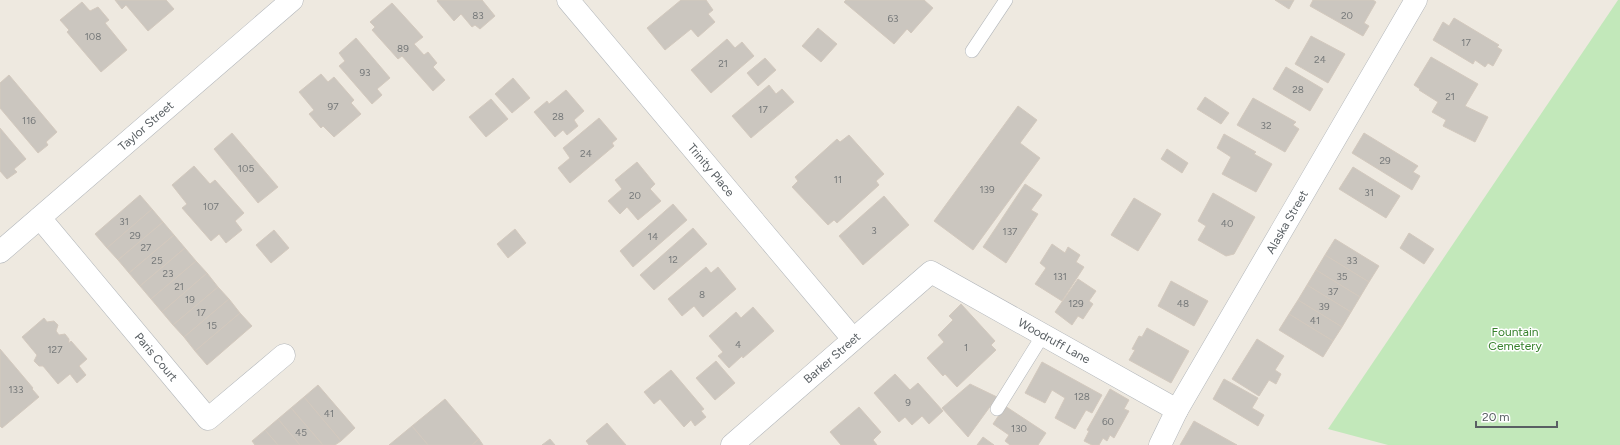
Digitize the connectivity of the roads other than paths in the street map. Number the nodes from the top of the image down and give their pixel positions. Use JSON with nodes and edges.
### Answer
{"nodes":[{"id":1,"x":292,"y":0,"type":"edge"},
{"id":2,"x":568,"y":0,"type":"edge"},
{"id":3,"x":1006,"y":0,"type":"edge"},
{"id":4,"x":1416,"y":0,"type":"edge"},
{"id":5,"x":972,"y":51,"type":"dead end"},
{"id":6,"x":40,"y":218,"type":"junction"},
{"id":7,"x":0,"y":252,"type":"edge"},
{"id":8,"x":931,"y":272,"type":"joint"},
{"id":9,"x":1043,"y":335,"type":"junction"},
{"id":10,"x":854,"y":339,"type":"junction"},
{"id":11,"x":284,"y":355,"type":"dead end"},
{"id":12,"x":997,"y":409,"type":"dead end"},
{"id":13,"x":1178,"y":410,"type":"junction"},
{"id":14,"x":732,"y":445,"type":"edge"},
{"id":15,"x":1160,"y":445,"type":"edge"}],
"edges":[{"from":1,"to":6,"type":"street","name":"Taylor Street"},
{"from":2,"to":10,"type":"street","name":"Trinity Place"},
{"from":3,"to":5,"type":"lane"},
{"from":4,"to":13,"type":"street","name":"Alaska Street"},
{"from":6,"to":7,"type":"street","name":"Taylor Street"},
{"from":6,"to":11,"type":"street","name":"Paris Court"},
{"from":8,"to":9,"type":"street","name":"Woodruff Lane"},
{"from":8,"to":10,"type":"street","name":"Barker Street"},
{"from":9,"to":12,"type":"lane"},
{"from":9,"to":13,"type":"street","name":"Woodruff Lane"},
{"from":10,"to":14,"type":"street","name":"Barker Street"},
{"from":13,"to":15,"type":"street","name":"Alaska Street"}]}
